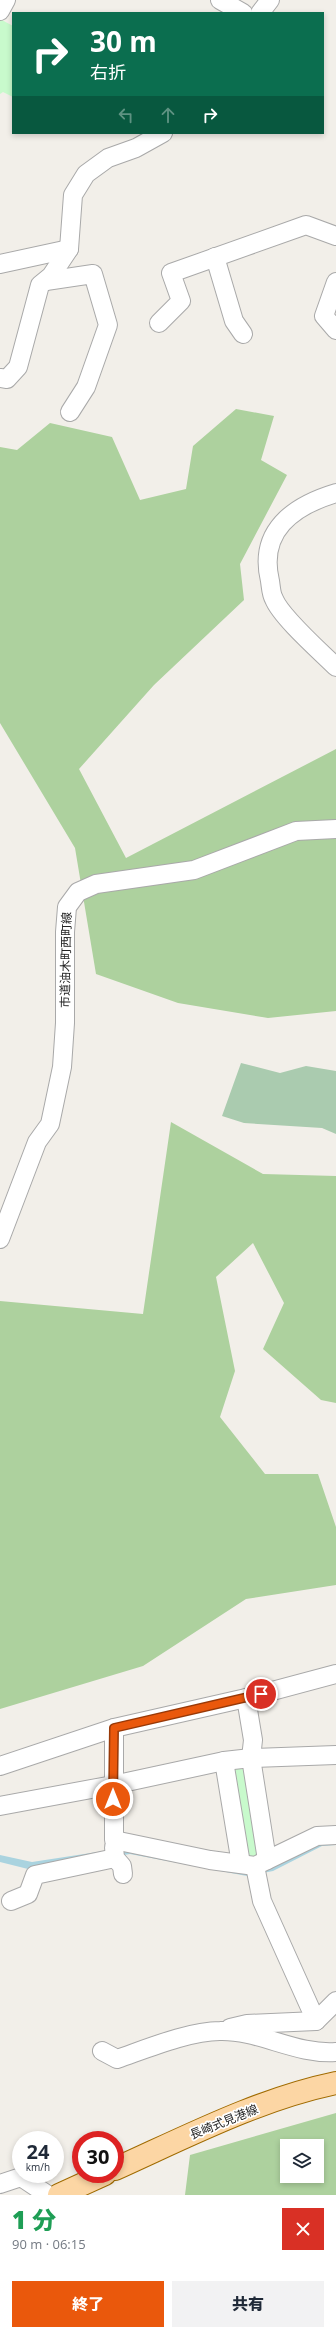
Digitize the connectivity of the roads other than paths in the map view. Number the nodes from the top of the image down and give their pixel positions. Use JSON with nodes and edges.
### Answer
{"nodes":[{"id":1,"x":6,"y":0,"type":"edge"},
{"id":2,"x":270,"y":0,"type":"edge"},
{"id":3,"x":222,"y":1,"type":"edge"},
{"id":4,"x":0,"y":11,"type":"edge"},
{"id":5,"x":242,"y":12,"type":"edge"},
{"id":6,"x":261,"y":12,"type":"edge"},
{"id":7,"x":161,"y":134,"type":"edge"},
{"id":8,"x":336,"y":236,"type":"edge"},
{"id":9,"x":69,"y":249,"type":"junction"},
{"id":10,"x":215,"y":257,"type":"junction"},
{"id":11,"x":0,"y":264,"type":"edge"},
{"id":12,"x":46,"y":280,"type":"junction"},
{"id":13,"x":336,"y":282,"type":"edge"},
{"id":14,"x":159,"y":323,"type":"dead end"},
{"id":15,"x":336,"y":330,"type":"edge"},
{"id":16,"x":243,"y":334,"type":"dead end"},
{"id":17,"x":0,"y":378,"type":"edge"},
{"id":18,"x":70,"y":412,"type":"dead end"},
{"id":19,"x":336,"y":493,"type":"edge"},
{"id":20,"x":336,"y":666,"type":"edge"},
{"id":21,"x":336,"y":830,"type":"edge"},
{"id":22,"x":0,"y":1239,"type":"edge"},
{"id":23,"x":336,"y":1674,"type":"edge"},
{"id":24,"x":246,"y":1698,"type":"junction"},
{"id":25,"x":114,"y":1728,"type":"junction"},
{"id":26,"x":336,"y":1755,"type":"edge"},
{"id":27,"x":251,"y":1758,"type":"junction"},
{"id":28,"x":224,"y":1761,"type":"junction"},
{"id":29,"x":0,"y":1766,"type":"edge"},
{"id":30,"x":113,"y":1785,"type":"junction"},
{"id":31,"x":0,"y":1806,"type":"edge"},
{"id":32,"x":336,"y":1835,"type":"edge"},
{"id":33,"x":114,"y":1840,"type":"junction"},
{"id":34,"x":254,"y":1863,"type":"junction"},
{"id":35,"x":12,"y":1901,"type":"dead end"},
{"id":36,"x":336,"y":2001,"type":"edge"},
{"id":37,"x":316,"y":2021,"type":"junction"},
{"id":38,"x":220,"y":2031,"type":"junction"},
{"id":39,"x":102,"y":2051,"type":"dead end"},
{"id":40,"x":336,"y":2052,"type":"edge"},
{"id":41,"x":336,"y":2083,"type":"edge"},
{"id":42,"x":124,"y":2165,"type":"edge"},
{"id":43,"x":85,"y":2183,"type":"edge"},
{"id":44,"x":0,"y":2184,"type":"edge"},
{"id":45,"x":48,"y":2195,"type":"edge"},
{"id":46,"x":59,"y":2195,"type":"edge"}],
"edges":[{"from":1,"to":4,"type":"street"},
{"from":2,"to":6,"type":"street"},
{"from":3,"to":5,"type":"street"},
{"from":7,"to":9,"type":"street"},
{"from":8,"to":10,"type":"street"},
{"from":9,"to":11,"type":"street"},
{"from":9,"to":12,"type":"street"},
{"from":10,"to":14,"type":"street"},
{"from":10,"to":16,"type":"street"},
{"from":12,"to":17,"type":"street"},
{"from":12,"to":18,"type":"street"},
{"from":13,"to":15,"type":"street"},
{"from":19,"to":20,"type":"street"},
{"from":21,"to":22,"type":"street","name":"市道油木町西町線"},
{"from":23,"to":24,"type":"street"},
{"from":24,"to":25,"type":"street"},
{"from":24,"to":27,"type":"street"},
{"from":25,"to":29,"type":"street"},
{"from":25,"to":30,"type":"street"},
{"from":26,"to":27,"type":"street"},
{"from":27,"to":28,"type":"street"},
{"from":27,"to":34,"type":"street"},
{"from":28,"to":30,"type":"street"},
{"from":28,"to":34,"type":"street"},
{"from":30,"to":31,"type":"street"},
{"from":30,"to":33,"type":"street"},
{"from":32,"to":34,"type":"street"},
{"from":33,"to":34,"type":"street"},
{"from":33,"to":35,"type":"street"},
{"from":34,"to":37,"type":"street"},
{"from":36,"to":37,"type":"street"},
{"from":37,"to":38,"type":"street"},
{"from":38,"to":39,"type":"street"},
{"from":38,"to":40,"type":"street"},
{"from":41,"to":42,"type":"main road","name":"長崎式見港線"},
{"from":43,"to":46,"type":"main road"},
{"from":44,"to":45,"type":"street"}]}
